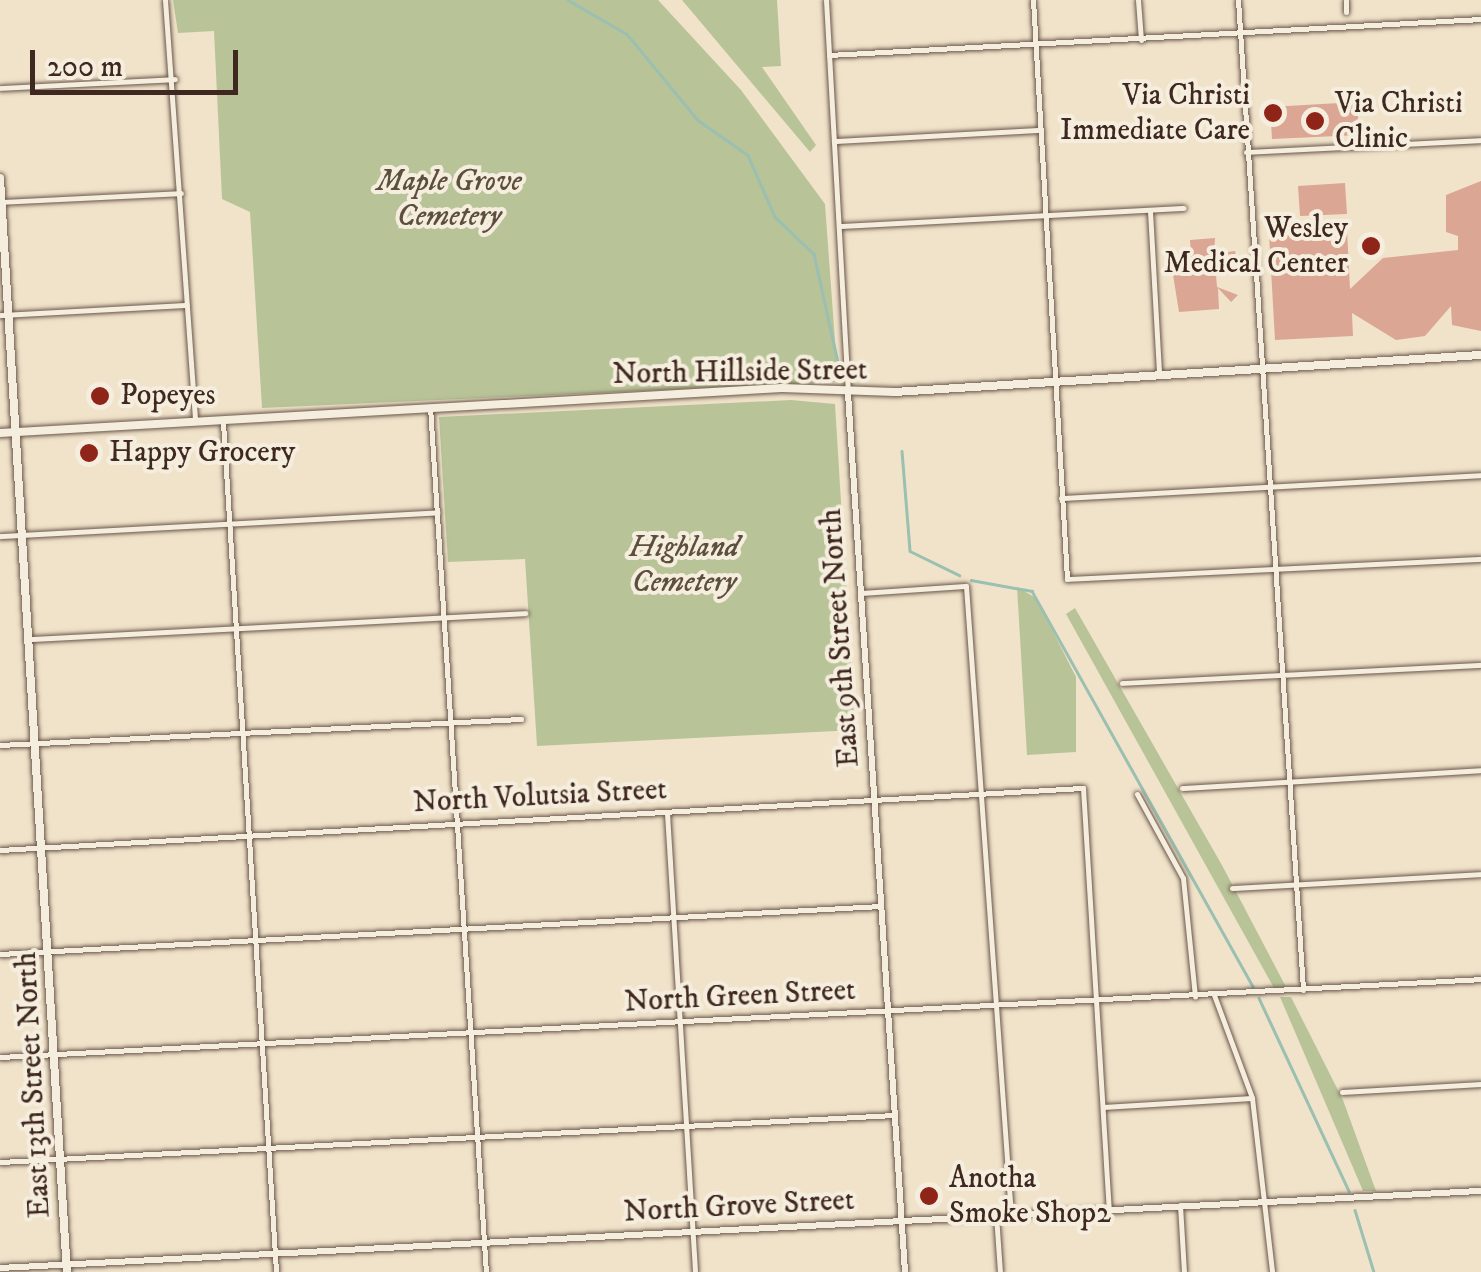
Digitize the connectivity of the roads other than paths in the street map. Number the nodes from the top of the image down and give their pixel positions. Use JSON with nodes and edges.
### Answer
{"nodes":[{"id":1,"x":165,"y":0,"type":"edge"},
{"id":2,"x":826,"y":0,"type":"edge"},
{"id":3,"x":1034,"y":0,"type":"edge"},
{"id":4,"x":1138,"y":0,"type":"edge"},
{"id":5,"x":1238,"y":0,"type":"edge"},
{"id":6,"x":1346,"y":0,"type":"edge"},
{"id":7,"x":1346,"y":12,"type":"dead end"},
{"id":8,"x":1481,"y":18,"type":"edge"},
{"id":9,"x":1240,"y":32,"type":"junction"},
{"id":10,"x":1141,"y":40,"type":"junction"},
{"id":11,"x":1036,"y":46,"type":"junction"},
{"id":12,"x":829,"y":55,"type":"junction"},
{"id":13,"x":175,"y":79,"type":"junction"},
{"id":14,"x":0,"y":88,"type":"edge"},
{"id":15,"x":1040,"y":130,"type":"junction"},
{"id":16,"x":1481,"y":140,"type":"edge"},
{"id":17,"x":834,"y":141,"type":"junction"},
{"id":18,"x":1246,"y":152,"type":"junction"},
{"id":19,"x":0,"y":178,"type":"edge"},
{"id":20,"x":182,"y":192,"type":"junction"},
{"id":21,"x":1,"y":202,"type":"edge"},
{"id":22,"x":1184,"y":208,"type":"dead end"},
{"id":23,"x":1150,"y":210,"type":"junction"},
{"id":24,"x":1044,"y":215,"type":"junction"},
{"id":25,"x":839,"y":226,"type":"junction"},
{"id":26,"x":187,"y":305,"type":"junction"},
{"id":27,"x":3,"y":315,"type":"edge"},
{"id":28,"x":1481,"y":354,"type":"edge"},
{"id":29,"x":1262,"y":366,"type":"junction"},
{"id":30,"x":1159,"y":372,"type":"junction"},
{"id":31,"x":1053,"y":380,"type":"junction"},
{"id":32,"x":848,"y":393,"type":"junction"},
{"id":33,"x":430,"y":407,"type":"junction"},
{"id":34,"x":223,"y":419,"type":"junction"},
{"id":35,"x":195,"y":420,"type":"junction"},
{"id":36,"x":0,"y":432,"type":"edge"},
{"id":37,"x":12,"y":432,"type":"junction"},
{"id":38,"x":1481,"y":475,"type":"edge"},
{"id":39,"x":1270,"y":487,"type":"junction"},
{"id":40,"x":1061,"y":498,"type":"junction"},
{"id":41,"x":436,"y":512,"type":"junction"},
{"id":42,"x":230,"y":525,"type":"junction"},
{"id":43,"x":0,"y":536,"type":"edge"},
{"id":44,"x":19,"y":536,"type":"junction"},
{"id":45,"x":1481,"y":559,"type":"edge"},
{"id":46,"x":1276,"y":570,"type":"junction"},
{"id":47,"x":860,"y":592,"type":"junction"},
{"id":48,"x":525,"y":613,"type":"dead end"},
{"id":49,"x":443,"y":618,"type":"junction"},
{"id":50,"x":236,"y":628,"type":"junction"},
{"id":51,"x":30,"y":639,"type":"junction"},
{"id":52,"x":1481,"y":665,"type":"edge"},
{"id":53,"x":1283,"y":676,"type":"junction"},
{"id":54,"x":1122,"y":683,"type":"dead end"},
{"id":55,"x":521,"y":718,"type":"dead end"},
{"id":56,"x":450,"y":722,"type":"junction"},
{"id":57,"x":242,"y":732,"type":"junction"},
{"id":58,"x":37,"y":744,"type":"junction"},
{"id":59,"x":0,"y":745,"type":"edge"},
{"id":60,"x":1481,"y":770,"type":"edge"},
{"id":61,"x":1290,"y":781,"type":"junction"},
{"id":62,"x":1182,"y":788,"type":"dead end"},
{"id":63,"x":981,"y":794,"type":"junction"},
{"id":64,"x":1137,"y":794,"type":"dead end"},
{"id":65,"x":874,"y":799,"type":"junction"},
{"id":66,"x":667,"y":813,"type":"junction"},
{"id":67,"x":457,"y":824,"type":"junction"},
{"id":68,"x":248,"y":836,"type":"junction"},
{"id":69,"x":44,"y":847,"type":"junction"},
{"id":70,"x":0,"y":850,"type":"edge"},
{"id":71,"x":1481,"y":874,"type":"edge"},
{"id":72,"x":1296,"y":885,"type":"junction"},
{"id":73,"x":1232,"y":888,"type":"dead end"},
{"id":74,"x":882,"y":906,"type":"junction"},
{"id":75,"x":674,"y":919,"type":"junction"},
{"id":76,"x":463,"y":930,"type":"junction"},
{"id":77,"x":255,"y":940,"type":"junction"},
{"id":78,"x":50,"y":951,"type":"junction"},
{"id":79,"x":0,"y":954,"type":"edge"},
{"id":80,"x":1481,"y":979,"type":"edge"},
{"id":81,"x":1303,"y":990,"type":"junction"},
{"id":82,"x":1214,"y":995,"type":"junction"},
{"id":83,"x":1196,"y":996,"type":"junction"},
{"id":84,"x":1096,"y":1002,"type":"junction"},
{"id":85,"x":996,"y":1007,"type":"junction"},
{"id":86,"x":888,"y":1012,"type":"junction"},
{"id":87,"x":679,"y":1022,"type":"junction"},
{"id":88,"x":470,"y":1034,"type":"junction"},
{"id":89,"x":262,"y":1043,"type":"junction"},
{"id":90,"x":53,"y":1054,"type":"junction"},
{"id":91,"x":0,"y":1057,"type":"edge"},
{"id":92,"x":1481,"y":1084,"type":"edge"},
{"id":93,"x":1342,"y":1092,"type":"dead end"},
{"id":94,"x":1252,"y":1098,"type":"junction"},
{"id":95,"x":1103,"y":1107,"type":"junction"},
{"id":96,"x":895,"y":1115,"type":"junction"},
{"id":97,"x":685,"y":1127,"type":"junction"},
{"id":98,"x":477,"y":1137,"type":"junction"},
{"id":99,"x":268,"y":1148,"type":"junction"},
{"id":100,"x":59,"y":1160,"type":"junction"},
{"id":101,"x":0,"y":1162,"type":"edge"},
{"id":102,"x":1481,"y":1190,"type":"edge"},
{"id":103,"x":1268,"y":1202,"type":"junction"},
{"id":104,"x":1180,"y":1205,"type":"junction"},
{"id":105,"x":1109,"y":1209,"type":"junction"},
{"id":106,"x":1011,"y":1214,"type":"junction"},
{"id":107,"x":996,"y":1216,"type":"junction"},
{"id":108,"x":902,"y":1221,"type":"junction"},
{"id":109,"x":692,"y":1232,"type":"junction"},
{"id":110,"x":484,"y":1244,"type":"junction"},
{"id":111,"x":275,"y":1254,"type":"junction"},
{"id":112,"x":0,"y":1268,"type":"edge"},
{"id":113,"x":66,"y":1268,"type":"edge"},
{"id":114,"x":276,"y":1272,"type":"edge"},
{"id":115,"x":486,"y":1272,"type":"edge"},
{"id":116,"x":695,"y":1272,"type":"edge"},
{"id":117,"x":905,"y":1272,"type":"edge"},
{"id":118,"x":1000,"y":1272,"type":"edge"},
{"id":119,"x":1184,"y":1272,"type":"edge"},
{"id":120,"x":1272,"y":1272,"type":"edge"}],
"edges":[{"from":1,"to":13,"type":"street"},
{"from":2,"to":12,"type":"street","name":"East 9th Street North"},
{"from":3,"to":11,"type":"street"},
{"from":4,"to":10,"type":"street"},
{"from":5,"to":9,"type":"street"},
{"from":6,"to":7,"type":"street"},
{"from":8,"to":9,"type":"street"},
{"from":9,"to":10,"type":"street"},
{"from":9,"to":18,"type":"street"},
{"from":10,"to":11,"type":"street"},
{"from":11,"to":12,"type":"street"},
{"from":11,"to":15,"type":"street"},
{"from":12,"to":17,"type":"street","name":"East 9th Street North"},
{"from":13,"to":14,"type":"street"},
{"from":13,"to":20,"type":"street"},
{"from":15,"to":17,"type":"street"},
{"from":15,"to":24,"type":"street"},
{"from":16,"to":18,"type":"street"},
{"from":17,"to":25,"type":"street","name":"East 9th Street North"},
{"from":18,"to":29,"type":"street"},
{"from":19,"to":21,"type":"main road","name":"East 13th Street North"},
{"from":20,"to":21,"type":"street"},
{"from":20,"to":26,"type":"street"},
{"from":21,"to":27,"type":"main road","name":"East 13th Street North"},
{"from":22,"to":23,"type":"street"},
{"from":23,"to":24,"type":"street"},
{"from":23,"to":30,"type":"street"},
{"from":24,"to":25,"type":"street"},
{"from":24,"to":31,"type":"street"},
{"from":25,"to":32,"type":"street","name":"East 9th Street North"},
{"from":26,"to":27,"type":"street"},
{"from":26,"to":35,"type":"street"},
{"from":27,"to":37,"type":"main road","name":"East 13th Street North"},
{"from":28,"to":29,"type":"main road","name":"North Hillside Street"},
{"from":29,"to":30,"type":"main road","name":"North Hillside Street"},
{"from":29,"to":39,"type":"street"},
{"from":30,"to":31,"type":"main road","name":"North Hillside Street"},
{"from":31,"to":32,"type":"main road","name":"North Hillside Street"},
{"from":31,"to":40,"type":"street"},
{"from":32,"to":33,"type":"main road","name":"North Hillside Street"},
{"from":32,"to":47,"type":"street","name":"East 9th Street North"},
{"from":33,"to":34,"type":"main road","name":"North Hillside Street"},
{"from":33,"to":41,"type":"street"},
{"from":34,"to":35,"type":"main road","name":"North Hillside Street"},
{"from":34,"to":42,"type":"street"},
{"from":35,"to":37,"type":"main road","name":"North Hillside Street"},
{"from":36,"to":37,"type":"main road","name":"North Hillside Street"},
{"from":37,"to":44,"type":"main road","name":"East 13th Street North"},
{"from":38,"to":39,"type":"street"},
{"from":39,"to":40,"type":"street"},
{"from":39,"to":46,"type":"street"},
{"from":40,"to":46,"type":"street"},
{"from":41,"to":42,"type":"street"},
{"from":41,"to":49,"type":"street"},
{"from":42,"to":44,"type":"street"},
{"from":42,"to":50,"type":"street"},
{"from":43,"to":44,"type":"street"},
{"from":44,"to":51,"type":"main road","name":"East 13th Street North"},
{"from":45,"to":46,"type":"street"},
{"from":46,"to":53,"type":"street"},
{"from":47,"to":63,"type":"street"},
{"from":47,"to":65,"type":"street","name":"East 9th Street North"},
{"from":48,"to":49,"type":"street"},
{"from":49,"to":50,"type":"street"},
{"from":49,"to":56,"type":"street"},
{"from":50,"to":51,"type":"street"},
{"from":50,"to":57,"type":"street"},
{"from":51,"to":58,"type":"main road","name":"East 13th Street North"},
{"from":52,"to":53,"type":"street"},
{"from":53,"to":54,"type":"street"},
{"from":53,"to":61,"type":"street"},
{"from":55,"to":56,"type":"street"},
{"from":56,"to":57,"type":"street"},
{"from":56,"to":67,"type":"street"},
{"from":57,"to":58,"type":"street"},
{"from":57,"to":68,"type":"street"},
{"from":58,"to":59,"type":"street"},
{"from":58,"to":69,"type":"main road","name":"East 13th Street North"},
{"from":60,"to":61,"type":"street"},
{"from":61,"to":62,"type":"street"},
{"from":61,"to":72,"type":"street"},
{"from":63,"to":65,"type":"street","name":"North Volutsia Street"},
{"from":63,"to":84,"type":"street","name":"North Volutsia Street"},
{"from":63,"to":85,"type":"street"},
{"from":64,"to":83,"type":"street"},
{"from":65,"to":66,"type":"street","name":"North Volutsia Street"},
{"from":65,"to":74,"type":"street","name":"East 9th Street North"},
{"from":66,"to":67,"type":"street","name":"North Volutsia Street"},
{"from":66,"to":75,"type":"street"},
{"from":67,"to":68,"type":"street","name":"North Volutsia Street"},
{"from":67,"to":76,"type":"street"},
{"from":68,"to":69,"type":"street","name":"North Volutsia Street"},
{"from":68,"to":77,"type":"street"},
{"from":69,"to":70,"type":"street","name":"North Volutsia Street"},
{"from":69,"to":78,"type":"main road","name":"East 13th Street North"},
{"from":71,"to":72,"type":"street"},
{"from":72,"to":73,"type":"street"},
{"from":72,"to":81,"type":"street"},
{"from":74,"to":75,"type":"street"},
{"from":74,"to":86,"type":"street","name":"East 9th Street North"},
{"from":75,"to":76,"type":"street"},
{"from":75,"to":87,"type":"street"},
{"from":76,"to":77,"type":"street"},
{"from":76,"to":88,"type":"street"},
{"from":77,"to":78,"type":"street"},
{"from":77,"to":89,"type":"street"},
{"from":78,"to":79,"type":"street"},
{"from":78,"to":90,"type":"main road","name":"East 13th Street North"},
{"from":80,"to":81,"type":"street","name":"North Green Street"},
{"from":81,"to":82,"type":"street","name":"North Green Street"},
{"from":82,"to":83,"type":"street","name":"North Green Street"},
{"from":82,"to":94,"type":"street"},
{"from":83,"to":84,"type":"street","name":"North Green Street"},
{"from":84,"to":85,"type":"street","name":"North Green Street"},
{"from":84,"to":95,"type":"street"},
{"from":85,"to":86,"type":"street","name":"North Green Street"},
{"from":85,"to":106,"type":"street"},
{"from":86,"to":87,"type":"street","name":"North Green Street"},
{"from":86,"to":96,"type":"street","name":"East 9th Street North"},
{"from":87,"to":88,"type":"street","name":"North Green Street"},
{"from":87,"to":97,"type":"street"},
{"from":88,"to":89,"type":"street","name":"North Green Street"},
{"from":88,"to":98,"type":"street"},
{"from":89,"to":90,"type":"street","name":"North Green Street"},
{"from":89,"to":99,"type":"street"},
{"from":90,"to":91,"type":"street","name":"North Green Street"},
{"from":90,"to":100,"type":"main road","name":"East 13th Street North"},
{"from":92,"to":93,"type":"street"},
{"from":94,"to":95,"type":"street"},
{"from":94,"to":103,"type":"street"},
{"from":95,"to":105,"type":"street"},
{"from":96,"to":97,"type":"street"},
{"from":96,"to":108,"type":"street","name":"East 9th Street North"},
{"from":97,"to":98,"type":"street"},
{"from":97,"to":109,"type":"street"},
{"from":98,"to":99,"type":"street"},
{"from":98,"to":110,"type":"street"},
{"from":99,"to":100,"type":"street"},
{"from":99,"to":111,"type":"street"},
{"from":100,"to":101,"type":"street"},
{"from":100,"to":113,"type":"main road","name":"East 13th Street North"},
{"from":102,"to":103,"type":"street","name":"North Grove Street"},
{"from":103,"to":104,"type":"street","name":"North Grove Street"},
{"from":103,"to":120,"type":"street"},
{"from":104,"to":105,"type":"street","name":"North Grove Street"},
{"from":104,"to":119,"type":"street"},
{"from":105,"to":106,"type":"street","name":"North Grove Street"},
{"from":106,"to":107,"type":"street","name":"North Grove Street"},
{"from":107,"to":108,"type":"street","name":"North Grove Street"},
{"from":107,"to":118,"type":"street"},
{"from":108,"to":109,"type":"street","name":"North Grove Street"},
{"from":108,"to":117,"type":"street","name":"East 9th Street North"},
{"from":109,"to":110,"type":"street","name":"North Grove Street"},
{"from":109,"to":116,"type":"street"},
{"from":110,"to":111,"type":"street","name":"North Grove Street"},
{"from":110,"to":115,"type":"street"},
{"from":111,"to":113,"type":"street","name":"North Grove Street"},
{"from":111,"to":114,"type":"street"},
{"from":112,"to":113,"type":"street","name":"North Grove Street"}]}
